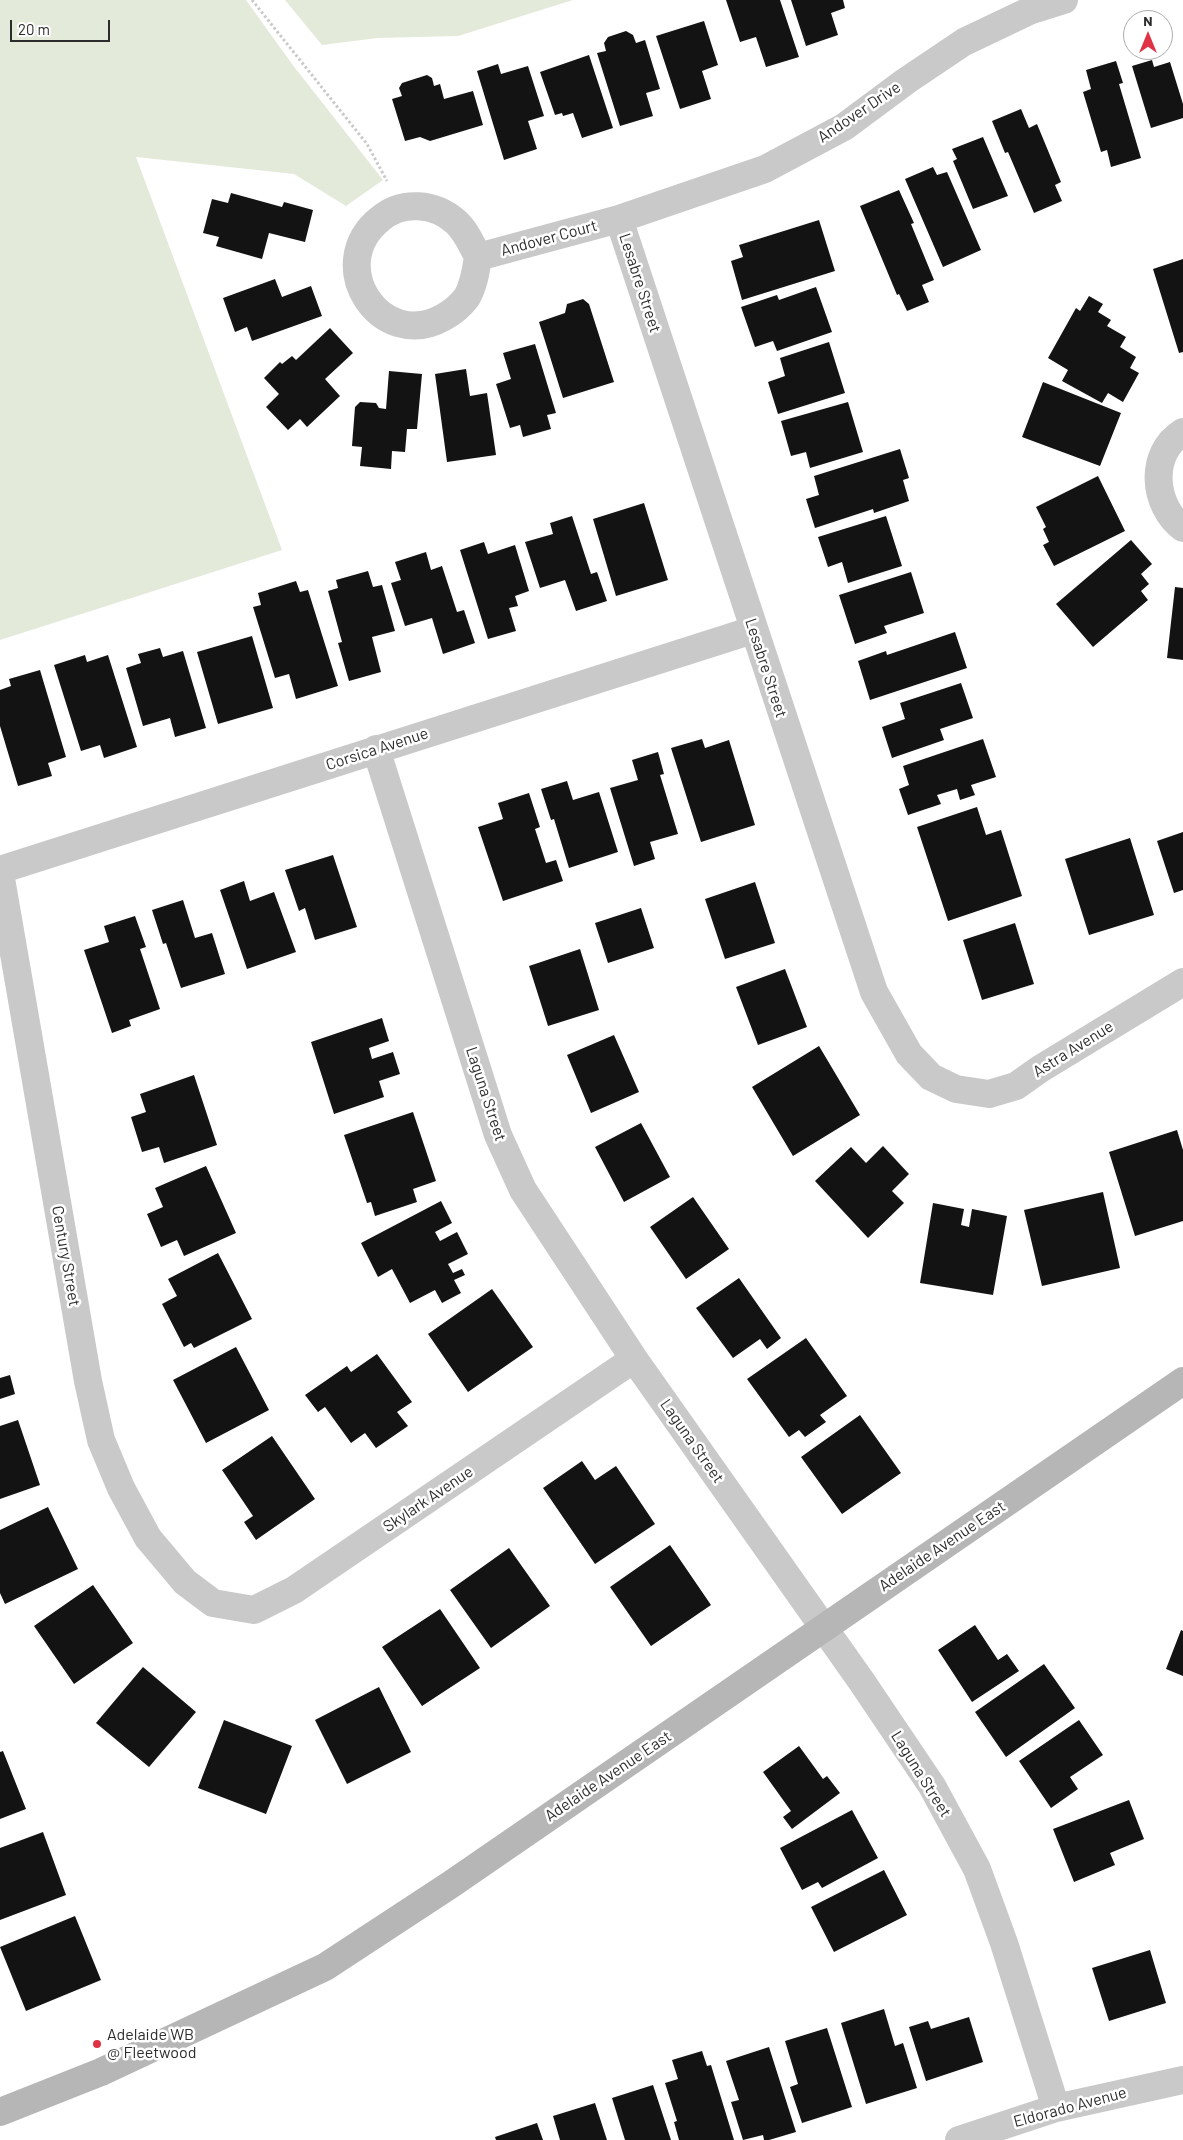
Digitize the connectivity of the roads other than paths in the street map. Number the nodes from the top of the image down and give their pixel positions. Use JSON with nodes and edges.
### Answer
{"nodes":[{"id":1,"x":1064,"y":0,"type":"edge"},
{"id":2,"x":619,"y":219,"type":"junction"},
{"id":3,"x":478,"y":257,"type":"junction"},
{"id":4,"x":1183,"y":432,"type":"edge"},
{"id":5,"x":1183,"y":528,"type":"edge"},
{"id":6,"x":753,"y":630,"type":"junction"},
{"id":7,"x":376,"y":749,"type":"junction"},
{"id":8,"x":0,"y":872,"type":"edge"},
{"id":9,"x":1183,"y":982,"type":"edge"},
{"id":10,"x":956,"y":1089,"type":"joint"},
{"id":11,"x":634,"y":1359,"type":"junction"},
{"id":12,"x":1183,"y":1381,"type":"edge"},
{"id":13,"x":213,"y":1603,"type":"joint"},
{"id":14,"x":824,"y":1628,"type":"junction"},
{"id":15,"x":1183,"y":2080,"type":"edge"},
{"id":16,"x":1056,"y":2108,"type":"junction"},
{"id":17,"x":0,"y":2112,"type":"edge"},
{"id":18,"x":959,"y":2140,"type":"edge"}],
"edges":[{"from":1,"to":2,"type":"street","name":"Andover Drive"},
{"from":2,"to":3,"type":"street","name":"Andover Court"},
{"from":2,"to":6,"type":"street","name":"Lesabre Street"},
{"from":3,"to":3,"type":"street","name":"Andover Court"},
{"from":4,"to":5,"type":"street"},
{"from":6,"to":7,"type":"street","name":"Corsica Avenue"},
{"from":6,"to":10,"type":"street","name":"Lesabre Street"},
{"from":7,"to":8,"type":"street","name":"Corsica Avenue"},
{"from":7,"to":11,"type":"street","name":"Laguna Street"},
{"from":8,"to":13,"type":"street","name":"Century Street"},
{"from":9,"to":10,"type":"street","name":"Astra Avenue"},
{"from":11,"to":13,"type":"street","name":"Skylark Avenue"},
{"from":11,"to":14,"type":"street","name":"Laguna Street"},
{"from":12,"to":14,"type":"main road","name":"Adelaide Avenue East"},
{"from":14,"to":16,"type":"street","name":"Laguna Street"},
{"from":14,"to":17,"type":"main road","name":"Adelaide Avenue East"},
{"from":15,"to":16,"type":"street","name":"Eldorado Avenue"},
{"from":16,"to":18,"type":"street","name":"Eldorado Avenue"}]}
